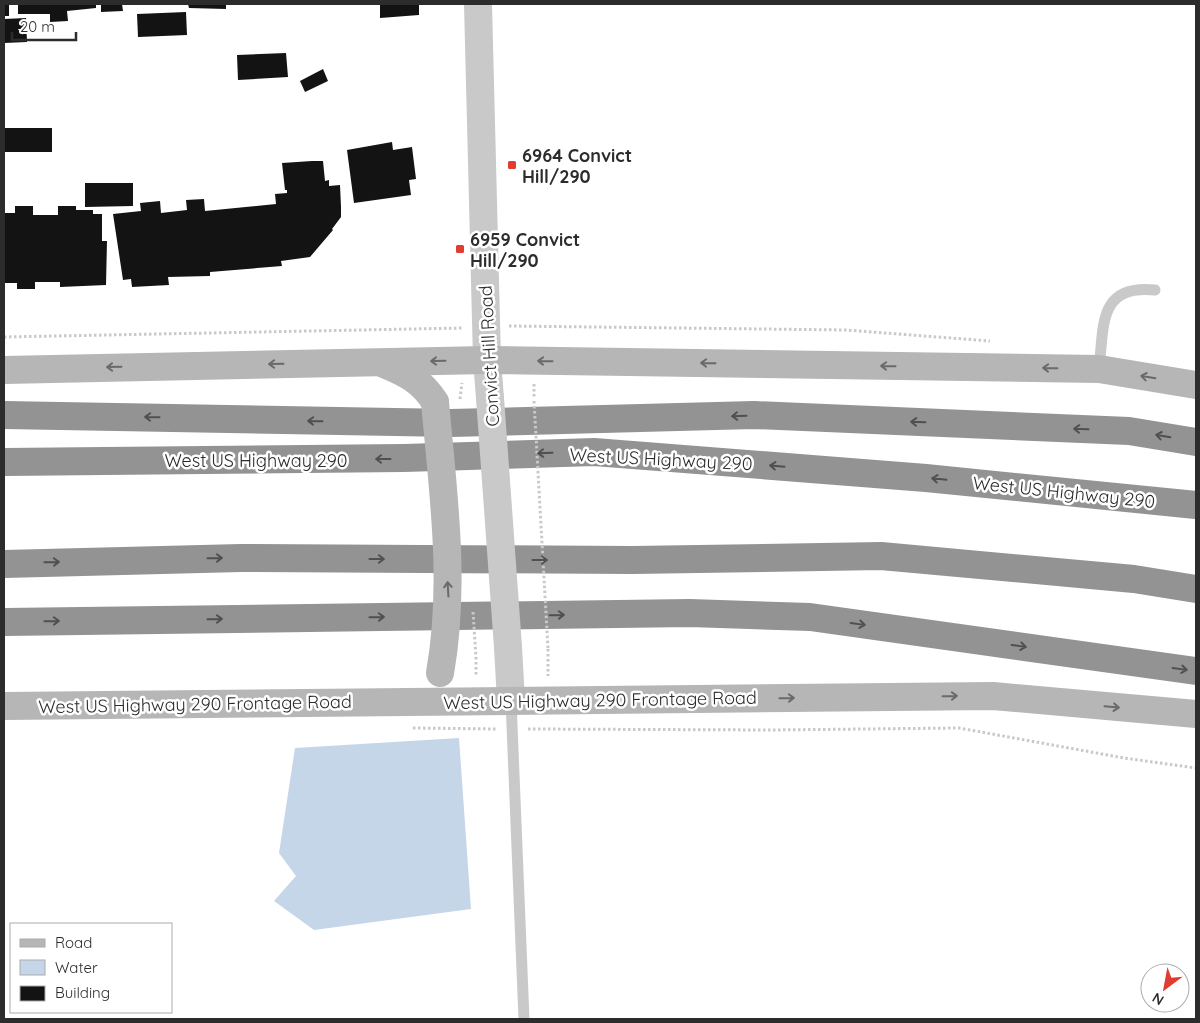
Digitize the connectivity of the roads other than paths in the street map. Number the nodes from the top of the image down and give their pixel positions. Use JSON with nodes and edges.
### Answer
{"nodes":[{"id":1,"x":478,"y":4,"type":"edge"},
{"id":2,"x":1155,"y":290,"type":"dead end"},
{"id":3,"x":487,"y":360,"type":"junction"},
{"id":4,"x":380,"y":362,"type":"junction"},
{"id":5,"x":1099,"y":369,"type":"junction"},
{"id":6,"x":4,"y":370,"type":"edge"},
{"id":7,"x":1196,"y":385,"type":"edge"},
{"id":8,"x":443,"y":413,"type":"junction"},
{"id":9,"x":4,"y":414,"type":"edge"},
{"id":10,"x":1196,"y":442,"type":"edge"},
{"id":11,"x":143,"y":461,"type":"junction"},
{"id":12,"x":4,"y":462,"type":"edge"},
{"id":13,"x":1196,"y":505,"type":"edge"},
{"id":14,"x":4,"y":564,"type":"edge"},
{"id":15,"x":1196,"y":589,"type":"edge"},
{"id":16,"x":4,"y":622,"type":"edge"},
{"id":17,"x":1196,"y":671,"type":"edge"},
{"id":18,"x":511,"y":701,"type":"junction"},
{"id":19,"x":401,"y":702,"type":"junction"},
{"id":20,"x":4,"y":706,"type":"edge"},
{"id":21,"x":1196,"y":714,"type":"edge"},
{"id":22,"x":524,"y":1019,"type":"edge"}],
"edges":[{"from":1,"to":3,"type":"street","name":"Convict Hill Road"},
{"from":2,"to":5,"type":"lane"},
{"from":3,"to":4,"type":"main road","one_way":true},
{"from":5,"to":3,"type":"main road","one_way":true},
{"from":3,"to":18,"type":"street","name":"Convict Hill Road","bridge":true},
{"from":4,"to":6,"type":"main road","one_way":true},
{"from":4,"to":8,"type":"main road"},
{"from":7,"to":5,"type":"main road","one_way":true},
{"from":8,"to":9,"type":"highway","one_way":true},
{"from":10,"to":8,"type":"highway","one_way":true},
{"from":8,"to":11,"type":"highway"},
{"from":19,"to":8,"type":"main road","one_way":true,"bridge":true},
{"from":11,"to":12,"type":"highway","name":"West US Highway 290"},
{"from":13,"to":11,"type":"highway","name":"West US Highway 290","one_way":true},
{"from":14,"to":15,"type":"highway","one_way":true},
{"from":16,"to":17,"type":"highway","one_way":true},
{"from":18,"to":19,"type":"main road","name":"West US Highway 290 Frontage Road"},
{"from":18,"to":21,"type":"main road","name":"West US Highway 290 Frontage Road","one_way":true},
{"from":18,"to":22,"type":"lane"},
{"from":19,"to":20,"type":"main road","name":"West US Highway 290 Frontage Road"}]}
